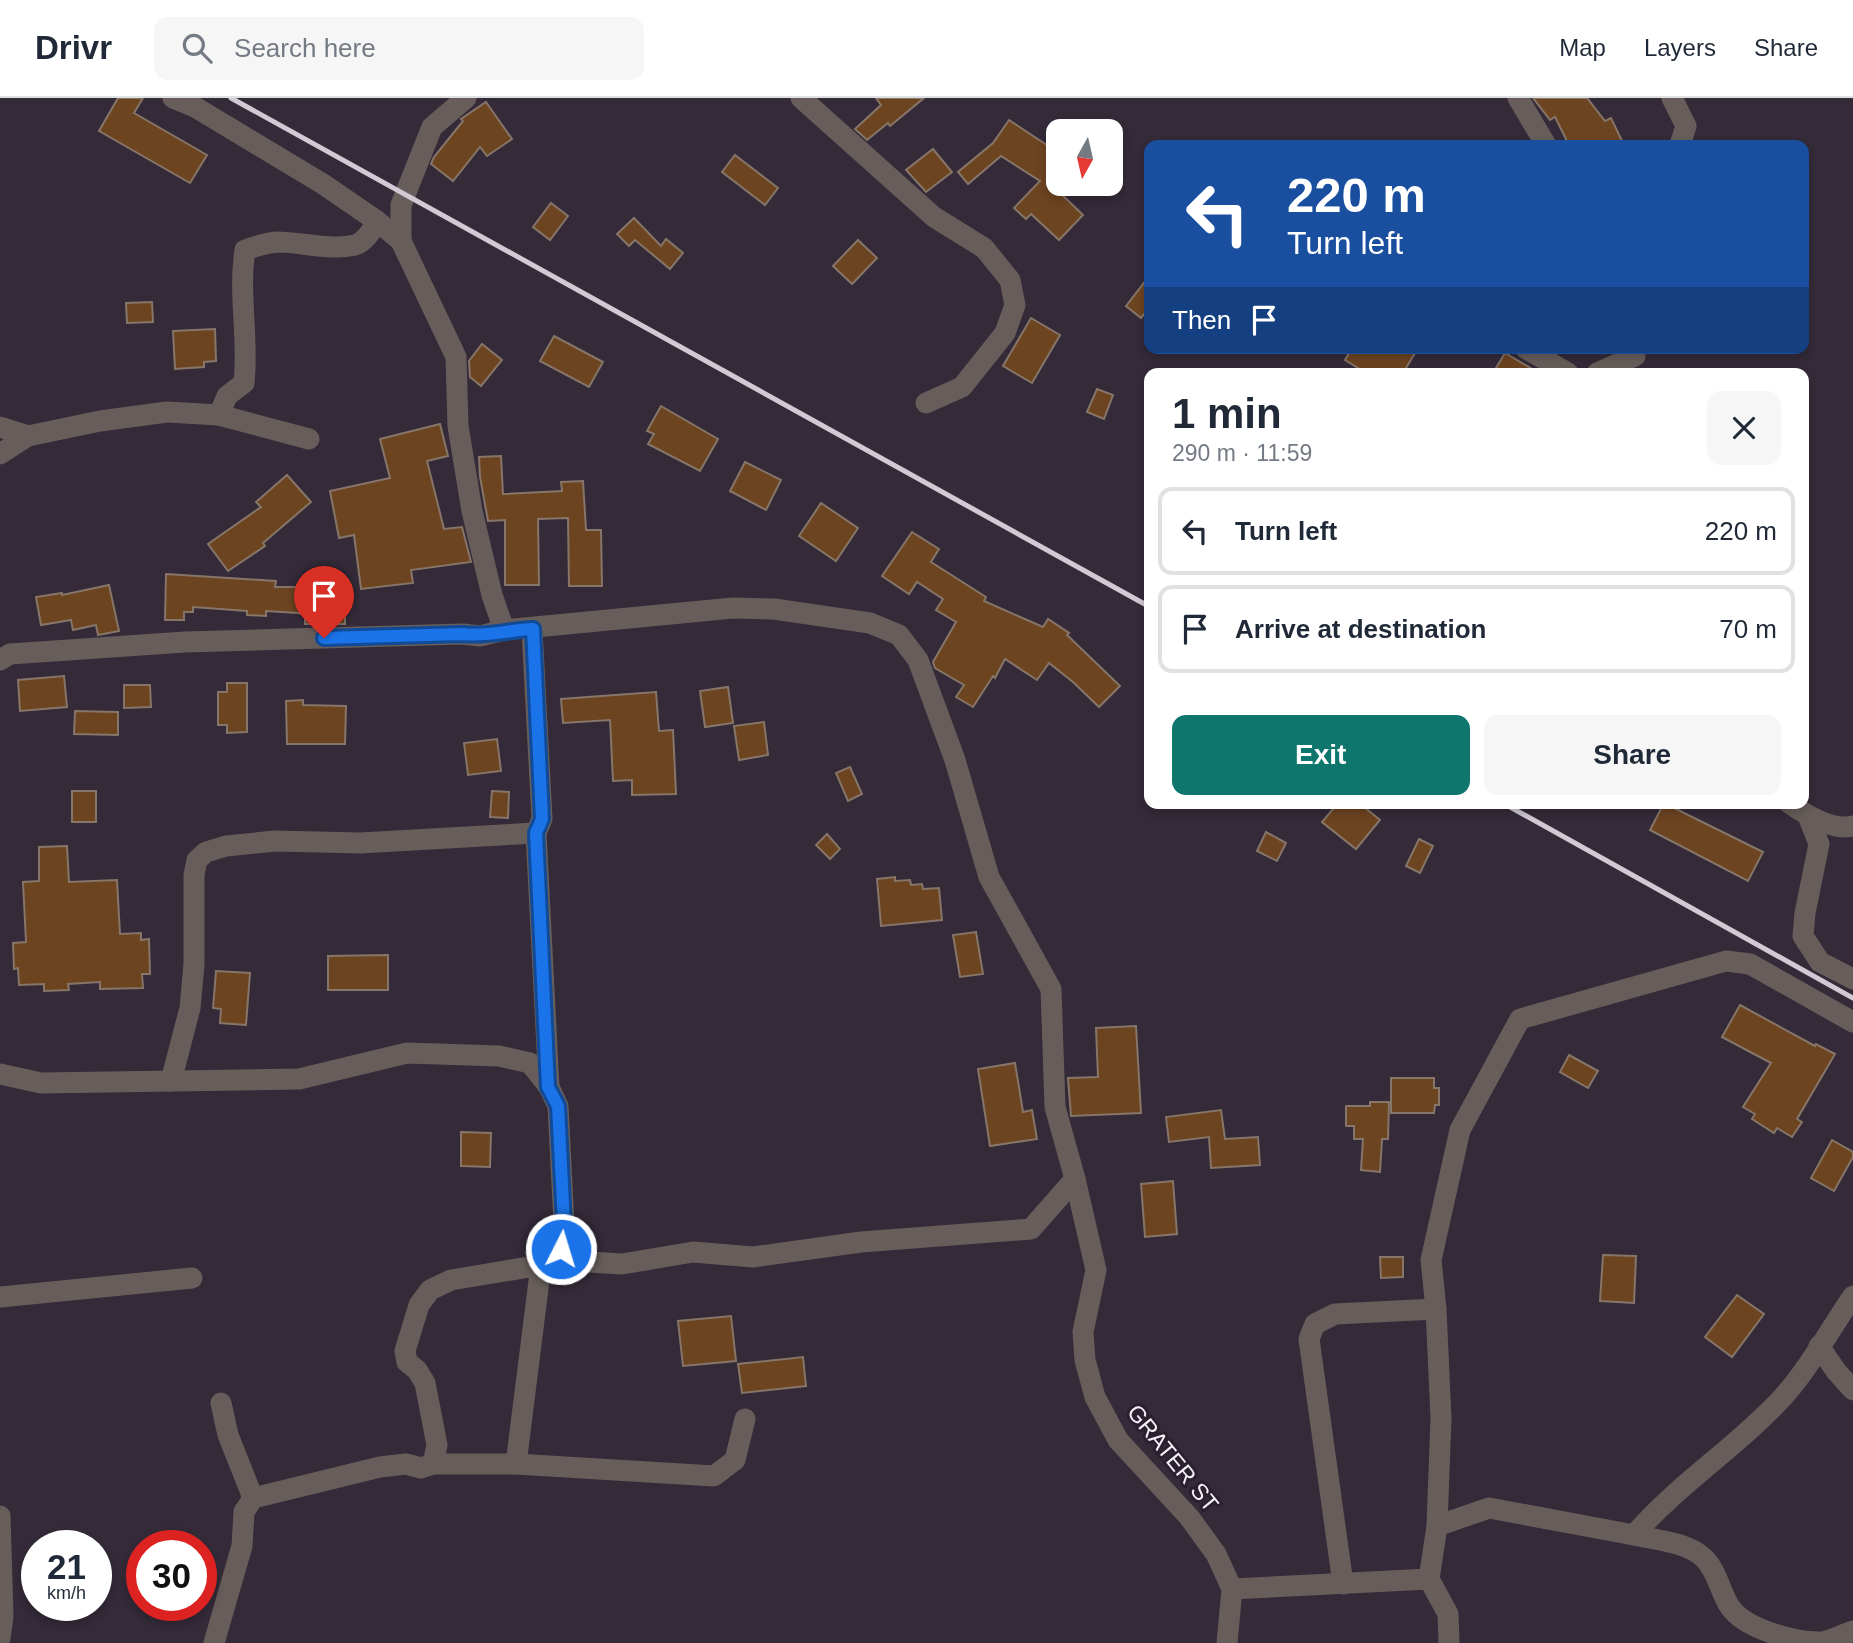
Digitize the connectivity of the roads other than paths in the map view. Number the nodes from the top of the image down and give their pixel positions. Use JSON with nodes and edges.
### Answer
{"nodes":[{"id":1,"x":173,"y":98,"type":"edge"},
{"id":2,"x":466,"y":98,"type":"edge"},
{"id":3,"x":801,"y":98,"type":"edge"},
{"id":4,"x":1518,"y":98,"type":"edge"},
{"id":5,"x":1672,"y":98,"type":"edge"},
{"id":6,"x":1543,"y":140,"type":"edge"},
{"id":7,"x":1682,"y":140,"type":"edge"},
{"id":8,"x":377,"y":221,"type":"junction"},
{"id":9,"x":401,"y":241,"type":"junction"},
{"id":10,"x":1535,"y":354,"type":"edge"},
{"id":11,"x":1636,"y":359,"type":"edge"},
{"id":12,"x":1559,"y":368,"type":"edge"},
{"id":13,"x":1611,"y":368,"type":"edge"},
{"id":14,"x":926,"y":403,"type":"dead end"},
{"id":15,"x":219,"y":415,"type":"junction"},
{"id":16,"x":0,"y":427,"type":"edge"},
{"id":17,"x":28,"y":436,"type":"junction"},
{"id":18,"x":309,"y":439,"type":"dead end"},
{"id":19,"x":0,"y":454,"type":"edge"},
{"id":20,"x":533,"y":629,"type":"junction"},
{"id":21,"x":503,"y":630,"type":"junction"},
{"id":22,"x":0,"y":660,"type":"edge"},
{"id":23,"x":1797,"y":809,"type":"edge"},
{"id":24,"x":1808,"y":816,"type":"junction"},
{"id":25,"x":1853,"y":826,"type":"edge"},
{"id":26,"x":536,"y":833,"type":"junction"},
{"id":27,"x":1853,"y":979,"type":"edge"},
{"id":28,"x":1853,"y":1022,"type":"edge"},
{"id":29,"x":0,"y":1074,"type":"edge"},
{"id":30,"x":171,"y":1081,"type":"junction"},
{"id":31,"x":548,"y":1087,"type":"junction"},
{"id":32,"x":1075,"y":1180,"type":"junction"},
{"id":33,"x":561,"y":1249,"type":"junction"},
{"id":34,"x":541,"y":1265,"type":"junction"},
{"id":35,"x":192,"y":1278,"type":"dead end"},
{"id":36,"x":1853,"y":1296,"type":"edge"},
{"id":37,"x":0,"y":1297,"type":"edge"},
{"id":38,"x":1436,"y":1309,"type":"junction"},
{"id":39,"x":1819,"y":1346,"type":"junction"},
{"id":40,"x":1853,"y":1390,"type":"edge"},
{"id":41,"x":221,"y":1404,"type":"dead end"},
{"id":42,"x":745,"y":1419,"type":"dead end"},
{"id":43,"x":433,"y":1464,"type":"junction"},
{"id":44,"x":516,"y":1464,"type":"junction"},
{"id":45,"x":253,"y":1498,"type":"junction"},
{"id":46,"x":0,"y":1516,"type":"edge"},
{"id":47,"x":1437,"y":1526,"type":"junction"},
{"id":48,"x":1634,"y":1535,"type":"junction"},
{"id":49,"x":1429,"y":1579,"type":"junction"},
{"id":50,"x":1343,"y":1584,"type":"junction"},
{"id":51,"x":1232,"y":1589,"type":"junction"},
{"id":52,"x":1853,"y":1631,"type":"edge"},
{"id":53,"x":0,"y":1638,"type":"edge"},
{"id":54,"x":215,"y":1643,"type":"edge"},
{"id":55,"x":1227,"y":1643,"type":"edge"},
{"id":56,"x":1449,"y":1643,"type":"edge"}],
"edges":[{"from":1,"to":8,"type":"street"},
{"from":2,"to":9,"type":"street"},
{"from":3,"to":14,"type":"street"},
{"from":4,"to":6,"type":"street"},
{"from":5,"to":7,"type":"street"},
{"from":8,"to":9,"type":"street"},
{"from":8,"to":15,"type":"street"},
{"from":9,"to":21,"type":"street"},
{"from":10,"to":12,"type":"street"},
{"from":11,"to":13,"type":"street"},
{"from":15,"to":17,"type":"street"},
{"from":15,"to":18,"type":"street"},
{"from":16,"to":17,"type":"street"},
{"from":17,"to":19,"type":"street"},
{"from":20,"to":21,"type":"street","name":"GRATER ST"},
{"from":20,"to":26,"type":"street"},
{"from":20,"to":32,"type":"street","name":"GRATER ST"},
{"from":21,"to":22,"type":"street","name":"GRATER ST"},
{"from":23,"to":24,"type":"street"},
{"from":24,"to":25,"type":"street"},
{"from":24,"to":27,"type":"street"},
{"from":26,"to":30,"type":"street"},
{"from":26,"to":31,"type":"street"},
{"from":28,"to":38,"type":"street"},
{"from":29,"to":30,"type":"street"},
{"from":30,"to":31,"type":"street"},
{"from":31,"to":33,"type":"street"},
{"from":32,"to":33,"type":"street"},
{"from":32,"to":51,"type":"street","name":"GRATER ST"},
{"from":33,"to":34,"type":"street"},
{"from":34,"to":43,"type":"street"},
{"from":34,"to":44,"type":"street"},
{"from":35,"to":37,"type":"street"},
{"from":36,"to":39,"type":"street"},
{"from":38,"to":47,"type":"street"},
{"from":38,"to":50,"type":"street"},
{"from":39,"to":40,"type":"street"},
{"from":39,"to":48,"type":"street"},
{"from":41,"to":45,"type":"street"},
{"from":42,"to":44,"type":"street"},
{"from":43,"to":44,"type":"street"},
{"from":43,"to":45,"type":"street"},
{"from":45,"to":54,"type":"street"},
{"from":46,"to":53,"type":"street"},
{"from":47,"to":48,"type":"street"},
{"from":47,"to":49,"type":"street"},
{"from":48,"to":52,"type":"street"},
{"from":49,"to":50,"type":"street"},
{"from":49,"to":56,"type":"street"},
{"from":50,"to":51,"type":"street"},
{"from":51,"to":55,"type":"street","name":"GRATER ST"}]}
